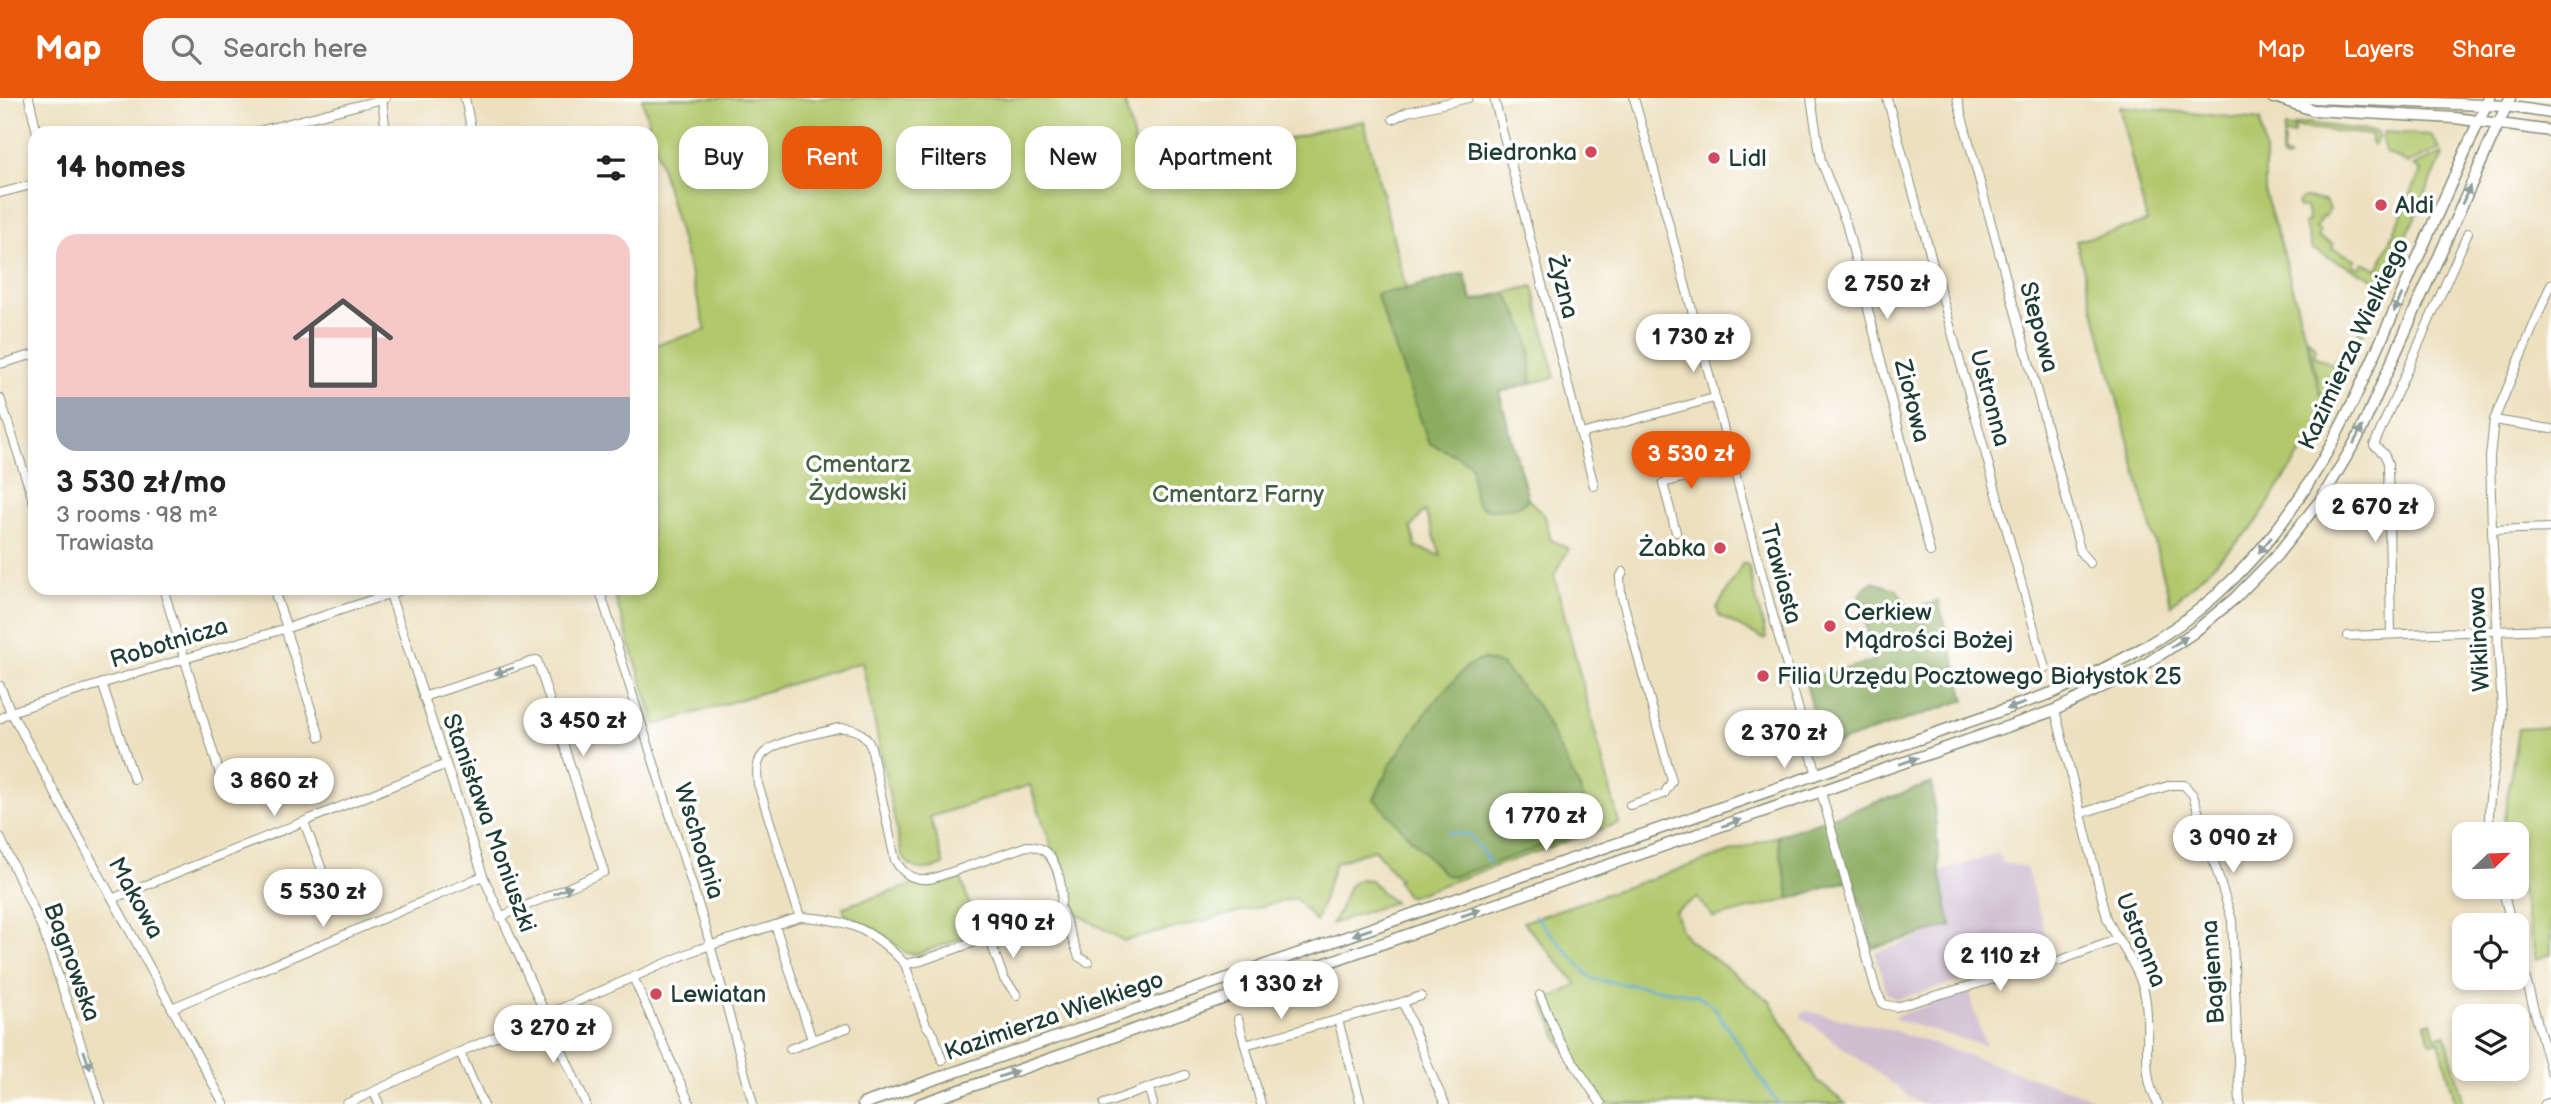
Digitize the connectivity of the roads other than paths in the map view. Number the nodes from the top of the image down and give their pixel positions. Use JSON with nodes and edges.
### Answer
{"nodes":[{"id":1,"x":29,"y":98,"type":"edge"},
{"id":2,"x":465,"y":98,"type":"edge"},
{"id":3,"x":1468,"y":98,"type":"edge"},
{"id":4,"x":1494,"y":98,"type":"edge"},
{"id":5,"x":1634,"y":98,"type":"edge"},
{"id":6,"x":1811,"y":98,"type":"edge"},
{"id":7,"x":1887,"y":98,"type":"edge"},
{"id":8,"x":1957,"y":98,"type":"edge"},
{"id":9,"x":2278,"y":98,"type":"edge"},
{"id":10,"x":2314,"y":98,"type":"edge"},
{"id":11,"x":384,"y":99,"type":"edge"},
{"id":12,"x":2487,"y":102,"type":"edge"},
{"id":13,"x":2508,"y":102,"type":"edge"},
{"id":14,"x":2551,"y":114,"type":"edge"},
{"id":15,"x":1393,"y":119,"type":"dead end"},
{"id":16,"x":2479,"y":120,"type":"junction"},
{"id":17,"x":2498,"y":122,"type":"junction"},
{"id":18,"x":35,"y":126,"type":"edge"},
{"id":19,"x":290,"y":126,"type":"edge"},
{"id":20,"x":386,"y":126,"type":"edge"},
{"id":21,"x":471,"y":126,"type":"edge"},
{"id":22,"x":2551,"y":131,"type":"edge"},
{"id":23,"x":28,"y":186,"type":"edge"},
{"id":24,"x":0,"y":193,"type":"edge"},
{"id":25,"x":2435,"y":218,"type":"junction"},
{"id":26,"x":2451,"y":228,"type":"junction"},
{"id":27,"x":2469,"y":233,"type":"dead end"},
{"id":28,"x":2551,"y":284,"type":"edge"},
{"id":29,"x":28,"y":356,"type":"edge"},
{"id":30,"x":0,"y":364,"type":"edge"},
{"id":31,"x":0,"y":398,"type":"edge"},
{"id":32,"x":1714,"y":398,"type":"junction"},
{"id":33,"x":2494,"y":420,"type":"junction"},
{"id":34,"x":2551,"y":429,"type":"edge"},
{"id":35,"x":1581,"y":434,"type":"junction"},
{"id":36,"x":1732,"y":465,"type":"junction"},
{"id":37,"x":28,"y":484,"type":"edge"},
{"id":38,"x":1594,"y":486,"type":"dead end"},
{"id":39,"x":2551,"y":528,"type":"edge"},
{"id":40,"x":2492,"y":530,"type":"junction"},
{"id":41,"x":1676,"y":532,"type":"dead end"},
{"id":42,"x":1930,"y":552,"type":"dead end"},
{"id":43,"x":2090,"y":563,"type":"dead end"},
{"id":44,"x":1623,"y":572,"type":"dead end"},
{"id":45,"x":165,"y":595,"type":"edge"},
{"id":46,"x":275,"y":595,"type":"edge"},
{"id":47,"x":377,"y":595,"type":"edge"},
{"id":48,"x":389,"y":595,"type":"edge"},
{"id":49,"x":601,"y":595,"type":"edge"},
{"id":50,"x":286,"y":628,"type":"junction"},
{"id":51,"x":2551,"y":629,"type":"edge"},
{"id":52,"x":2497,"y":630,"type":"junction"},
{"id":53,"x":2390,"y":634,"type":"junction"},
{"id":54,"x":2348,"y":636,"type":"dead end"},
{"id":55,"x":184,"y":659,"type":"junction"},
{"id":56,"x":2045,"y":668,"type":"dead end"},
{"id":57,"x":102,"y":683,"type":"junction"},
{"id":58,"x":0,"y":686,"type":"edge"},
{"id":59,"x":423,"y":696,"type":"junction"},
{"id":60,"x":2055,"y":710,"type":"junction"},
{"id":61,"x":11,"y":712,"type":"junction"},
{"id":62,"x":0,"y":719,"type":"edge"},
{"id":63,"x":320,"y":737,"type":"dead end"},
{"id":64,"x":444,"y":765,"type":"junction"},
{"id":65,"x":1817,"y":775,"type":"junction"},
{"id":66,"x":134,"y":779,"type":"dead end"},
{"id":67,"x":224,"y":788,"type":"dead end"},
{"id":68,"x":1821,"y":792,"type":"junction"},
{"id":69,"x":1630,"y":805,"type":"dead end"},
{"id":70,"x":2082,"y":813,"type":"junction"},
{"id":71,"x":1697,"y":817,"type":"junction"},
{"id":72,"x":304,"y":822,"type":"junction"},
{"id":73,"x":2490,"y":822,"type":"edge"},
{"id":74,"x":1702,"y":833,"type":"junction"},
{"id":75,"x":0,"y":837,"type":"edge"},
{"id":76,"x":483,"y":876,"type":"junction"},
{"id":77,"x":114,"y":898,"type":"junction"},
{"id":78,"x":331,"y":901,"type":"dead end"},
{"id":79,"x":1059,"y":909,"type":"junction"},
{"id":80,"x":500,"y":917,"type":"junction"},
{"id":81,"x":800,"y":917,"type":"junction"},
{"id":82,"x":1405,"y":918,"type":"junction"},
{"id":83,"x":775,"y":925,"type":"junction"},
{"id":84,"x":1406,"y":936,"type":"junction"},
{"id":85,"x":989,"y":937,"type":"junction"},
{"id":86,"x":2116,"y":940,"type":"junction"},
{"id":87,"x":710,"y":945,"type":"junction"},
{"id":88,"x":1088,"y":962,"type":"dead end"},
{"id":89,"x":905,"y":964,"type":"junction"},
{"id":90,"x":633,"y":977,"type":"junction"},
{"id":91,"x":2529,"y":990,"type":"edge"},
{"id":92,"x":1017,"y":995,"type":"dead end"},
{"id":93,"x":1540,"y":995,"type":"dead end"},
{"id":94,"x":1421,"y":996,"type":"dead end"},
{"id":95,"x":1403,"y":1002,"type":"junction"},
{"id":96,"x":174,"y":1007,"type":"junction"},
{"id":97,"x":545,"y":1015,"type":"junction"},
{"id":98,"x":1238,"y":1019,"type":"dead end"},
{"id":99,"x":1338,"y":1020,"type":"junction"},
{"id":100,"x":847,"y":1028,"type":"dead end"},
{"id":101,"x":813,"y":1040,"type":"junction"},
{"id":102,"x":1245,"y":1045,"type":"junction"},
{"id":103,"x":790,"y":1049,"type":"dead end"},
{"id":104,"x":460,"y":1052,"type":"junction"},
{"id":105,"x":942,"y":1060,"type":"dead end"},
{"id":106,"x":2551,"y":1073,"type":"edge"},
{"id":107,"x":1185,"y":1075,"type":"dead end"},
{"id":108,"x":1149,"y":1089,"type":"junction"},
{"id":109,"x":374,"y":1092,"type":"junction"},
{"id":110,"x":882,"y":1101,"type":"edge"},
{"id":111,"x":2551,"y":1102,"type":"edge"},
{"id":112,"x":101,"y":1104,"type":"edge"},
{"id":113,"x":224,"y":1104,"type":"edge"},
{"id":114,"x":346,"y":1104,"type":"edge"},
{"id":115,"x":379,"y":1104,"type":"edge"},
{"id":116,"x":483,"y":1104,"type":"edge"},
{"id":117,"x":586,"y":1104,"type":"edge"},
{"id":118,"x":690,"y":1104,"type":"edge"},
{"id":119,"x":753,"y":1104,"type":"edge"},
{"id":120,"x":863,"y":1104,"type":"edge"},
{"id":121,"x":920,"y":1104,"type":"edge"},
{"id":122,"x":1104,"y":1104,"type":"edge"},
{"id":123,"x":1153,"y":1104,"type":"edge"},
{"id":124,"x":1261,"y":1104,"type":"edge"},
{"id":125,"x":1361,"y":1104,"type":"edge"},
{"id":126,"x":1446,"y":1104,"type":"edge"},
{"id":127,"x":1601,"y":1104,"type":"edge"},
{"id":128,"x":2158,"y":1104,"type":"edge"},
{"id":129,"x":2240,"y":1104,"type":"edge"},
{"id":130,"x":2545,"y":1104,"type":"edge"}],
"edges":[{"from":1,"to":18,"type":"street"},
{"from":2,"to":21,"type":"street"},
{"from":3,"to":15,"type":"street"},
{"from":4,"to":35,"type":"street","name":"Żyzna"},
{"from":5,"to":32,"type":"street","name":"Trawiasta"},
{"from":6,"to":42,"type":"street","name":"Ziołowa"},
{"from":7,"to":56,"type":"street","name":"Ustronna"},
{"from":8,"to":43,"type":"street","name":"Stepowa"},
{"from":9,"to":10,"type":"main road"},
{"from":9,"to":16,"type":"main road"},
{"from":10,"to":12,"type":"main road"},
{"from":11,"to":19,"type":"street"},
{"from":11,"to":20,"type":"street"},
{"from":12,"to":13,"type":"main road"},
{"from":12,"to":16,"type":"main road","name":"Kazimierza Wielkiego"},
{"from":13,"to":14,"type":"main road"},
{"from":13,"to":17,"type":"main road","name":"Kazimierza Wielkiego"},
{"from":16,"to":17,"type":"main road"},
{"from":16,"to":25,"type":"main road","name":"Kazimierza Wielkiego"},
{"from":17,"to":22,"type":"main road"},
{"from":26,"to":17,"type":"main road","name":"Kazimierza Wielkiego","one_way":true},
{"from":23,"to":24,"type":"street"},
{"from":25,"to":26,"type":"main road"},
{"from":25,"to":65,"type":"main road","name":"Kazimierza Wielkiego","one_way":true},
{"from":60,"to":26,"type":"main road","name":"Kazimierza Wielkiego","one_way":true},
{"from":27,"to":53,"type":"street"},
{"from":28,"to":33,"type":"street","name":"Wiklinowa"},
{"from":29,"to":30,"type":"street"},
{"from":31,"to":37,"type":"street"},
{"from":32,"to":35,"type":"street"},
{"from":32,"to":36,"type":"street","name":"Trawiasta"},
{"from":33,"to":34,"type":"street"},
{"from":33,"to":40,"type":"street","name":"Wiklinowa"},
{"from":35,"to":38,"type":"street","name":"Żyzna"},
{"from":36,"to":41,"type":"street"},
{"from":36,"to":65,"type":"street","name":"Trawiasta"},
{"from":39,"to":40,"type":"street"},
{"from":40,"to":52,"type":"street","name":"Wiklinowa"},
{"from":44,"to":69,"type":"street"},
{"from":45,"to":55,"type":"street"},
{"from":46,"to":50,"type":"street"},
{"from":47,"to":50,"type":"street","name":"Robotnicza"},
{"from":48,"to":59,"type":"street","name":"Stanisława Moniuszki"},
{"from":49,"to":87,"type":"street","name":"Wschodnia"},
{"from":50,"to":55,"type":"street","name":"Robotnicza"},
{"from":50,"to":63,"type":"street"},
{"from":51,"to":52,"type":"street"},
{"from":52,"to":53,"type":"street"},
{"from":52,"to":73,"type":"street","name":"Wiklinowa"},
{"from":53,"to":54,"type":"street"},
{"from":55,"to":57,"type":"street","name":"Robotnicza"},
{"from":55,"to":67,"type":"street"},
{"from":57,"to":61,"type":"street","name":"Robotnicza"},
{"from":57,"to":66,"type":"street","name":"Robotnicza"},
{"from":58,"to":61,"type":"street","name":"Makowa"},
{"from":59,"to":64,"type":"street","name":"Stanisława Moniuszki"},
{"from":80,"to":59,"type":"street","one_way":true},
{"from":68,"to":60,"type":"main road","name":"Kazimierza Wielkiego","one_way":true},
{"from":60,"to":70,"type":"street","name":"Ustronna"},
{"from":61,"to":62,"type":"street","name":"Robotnicza"},
{"from":61,"to":77,"type":"street","name":"Makowa"},
{"from":64,"to":72,"type":"street"},
{"from":64,"to":76,"type":"street","name":"Stanisława Moniuszki"},
{"from":65,"to":71,"type":"main road","name":"Kazimierza Wielkiego"},
{"from":74,"to":68,"type":"main road","name":"Kazimierza Wielkiego","one_way":true},
{"from":68,"to":86,"type":"street"},
{"from":70,"to":86,"type":"street","name":"Ustronna"},
{"from":70,"to":129,"type":"street","name":"Bagienna"},
{"from":71,"to":74,"type":"main road"},
{"from":71,"to":82,"type":"main road","name":"Kazimierza Wielkiego"},
{"from":72,"to":77,"type":"street"},
{"from":72,"to":78,"type":"street"},
{"from":84,"to":74,"type":"main road","name":"Kazimierza Wielkiego","one_way":true},
{"from":75,"to":112,"type":"street","name":"Bagnowska","one_way":true},
{"from":76,"to":80,"type":"street","name":"Stanisława Moniuszki"},
{"from":76,"to":96,"type":"street"},
{"from":77,"to":96,"type":"street","name":"Makowa"},
{"from":79,"to":81,"type":"street"},
{"from":79,"to":85,"type":"street"},
{"from":79,"to":88,"type":"street"},
{"from":80,"to":97,"type":"street","name":"Stanisława Moniuszki"},
{"from":81,"to":83,"type":"street"},
{"from":81,"to":89,"type":"street"},
{"from":82,"to":84,"type":"main road"},
{"from":82,"to":110,"type":"main road","name":"Kazimierza Wielkiego","one_way":true},
{"from":83,"to":87,"type":"street"},
{"from":83,"to":101,"type":"street"},
{"from":121,"to":84,"type":"main road","name":"Kazimierza Wielkiego","one_way":true},
{"from":85,"to":89,"type":"street"},
{"from":85,"to":92,"type":"street"},
{"from":86,"to":128,"type":"street","name":"Ustronna"},
{"from":87,"to":90,"type":"street"},
{"from":87,"to":119,"type":"street","name":"Wschodnia"},
{"from":89,"to":105,"type":"street"},
{"from":90,"to":97,"type":"street"},
{"from":90,"to":118,"type":"street"},
{"from":91,"to":106,"type":"street"},
{"from":93,"to":127,"type":"street"},
{"from":94,"to":95,"type":"street"},
{"from":95,"to":99,"type":"street"},
{"from":95,"to":126,"type":"street"},
{"from":96,"to":113,"type":"street","name":"Makowa"},
{"from":97,"to":104,"type":"street"},
{"from":97,"to":117,"type":"street","name":"Stanisława Moniuszki"},
{"from":98,"to":102,"type":"street"},
{"from":99,"to":102,"type":"street"},
{"from":99,"to":125,"type":"street"},
{"from":100,"to":101,"type":"street"},
{"from":101,"to":103,"type":"street"},
{"from":102,"to":124,"type":"street"},
{"from":104,"to":109,"type":"street"},
{"from":104,"to":116,"type":"street"},
{"from":107,"to":108,"type":"street"},
{"from":108,"to":122,"type":"street"},
{"from":108,"to":123,"type":"street"},
{"from":109,"to":114,"type":"street"},
{"from":109,"to":115,"type":"street"},
{"from":110,"to":120,"type":"main road","name":"Kazimierza Wielkiego"},
{"from":111,"to":130,"type":"street"}]}
